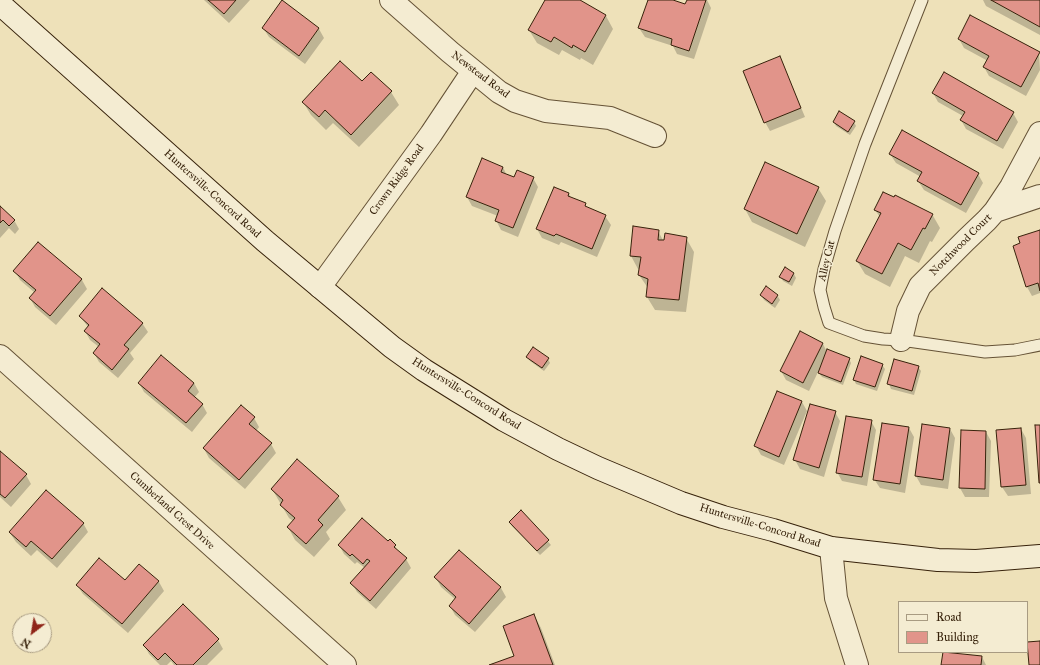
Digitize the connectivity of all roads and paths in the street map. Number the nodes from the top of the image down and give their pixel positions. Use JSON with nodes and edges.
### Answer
{"nodes":[{"id":1,"x":391,"y":0,"type":"edge"},
{"id":2,"x":922,"y":0,"type":"edge"},
{"id":3,"x":0,"y":4,"type":"edge"},
{"id":4,"x":473,"y":71,"type":"junction"},
{"id":5,"x":1040,"y":132,"type":"edge"},
{"id":6,"x":655,"y":136,"type":"dead end"},
{"id":7,"x":1040,"y":196,"type":"edge"},
{"id":8,"x":995,"y":211,"type":"junction"},
{"id":9,"x":320,"y":287,"type":"junction"},
{"id":10,"x":901,"y":340,"type":"junction"},
{"id":11,"x":1040,"y":345,"type":"edge"},
{"id":12,"x":0,"y":356,"type":"edge"},
{"id":13,"x":831,"y":548,"type":"junction"},
{"id":14,"x":1040,"y":556,"type":"edge"},
{"id":15,"x":345,"y":665,"type":"edge"},
{"id":16,"x":857,"y":665,"type":"edge"}],
"edges":[{"from":1,"to":4,"type":"street","name":"Newstead Road"},
{"from":2,"to":10,"type":"lane","name":"Alley Cat"},
{"from":3,"to":9,"type":"street","name":"Huntersville-Concord Road"},
{"from":4,"to":6,"type":"street","name":"Newstead Road"},
{"from":4,"to":9,"type":"street","name":"Crown Ridge Road"},
{"from":5,"to":8,"type":"street","name":"Notchwood Court"},
{"from":7,"to":8,"type":"street"},
{"from":8,"to":10,"type":"street","name":"Notchwood Court"},
{"from":9,"to":13,"type":"street","name":"Huntersville-Concord Road"},
{"from":10,"to":11,"type":"lane","name":"Alley Cat"},
{"from":12,"to":15,"type":"street","name":"Cumberland Crest Drive"},
{"from":13,"to":14,"type":"street","name":"Huntersville-Concord Road"},
{"from":13,"to":16,"type":"street"}]}
